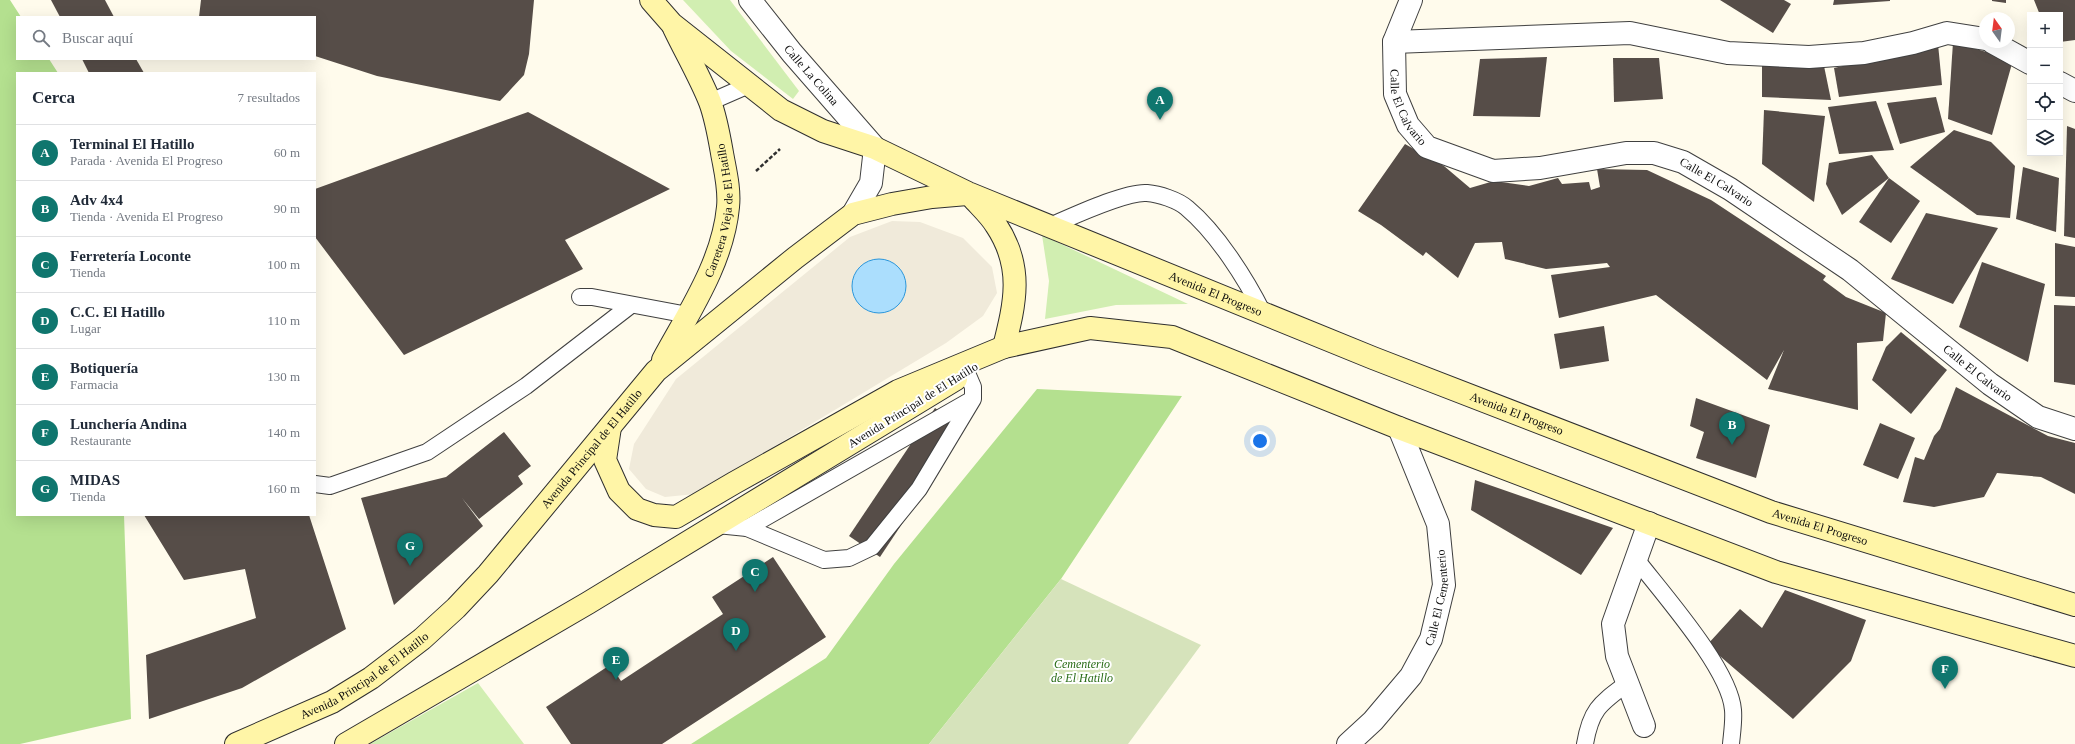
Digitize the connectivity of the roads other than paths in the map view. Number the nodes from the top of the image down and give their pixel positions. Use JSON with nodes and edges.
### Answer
{"nodes":[{"id":1,"x":651,"y":0,"type":"edge"},
{"id":2,"x":750,"y":0,"type":"edge"},
{"id":3,"x":1411,"y":0,"type":"edge"},
{"id":4,"x":672,"y":24,"type":"junction"},
{"id":5,"x":1979,"y":38,"type":"edge"},
{"id":6,"x":1394,"y":42,"type":"junction"},
{"id":7,"x":2003,"y":48,"type":"edge"},
{"id":8,"x":2027,"y":61,"type":"edge"},
{"id":9,"x":2063,"y":84,"type":"edge"},
{"id":10,"x":749,"y":85,"type":"junction"},
{"id":11,"x":2075,"y":91,"type":"edge"},
{"id":12,"x":710,"y":102,"type":"junction"},
{"id":13,"x":875,"y":148,"type":"junction"},
{"id":14,"x":968,"y":193,"type":"junction"},
{"id":15,"x":853,"y":214,"type":"junction"},
{"id":16,"x":1050,"y":226,"type":"junction"},
{"id":17,"x":580,"y":297,"type":"dead end"},
{"id":18,"x":631,"y":305,"type":"junction"},
{"id":19,"x":1263,"y":313,"type":"junction"},
{"id":20,"x":688,"y":315,"type":"junction"},
{"id":21,"x":1004,"y":347,"type":"junction"},
{"id":22,"x":656,"y":371,"type":"junction"},
{"id":23,"x":967,"y":372,"type":"junction"},
{"id":24,"x":973,"y":398,"type":"junction"},
{"id":25,"x":610,"y":427,"type":"junction"},
{"id":26,"x":1399,"y":428,"type":"junction"},
{"id":27,"x":2075,"y":428,"type":"edge"},
{"id":28,"x":316,"y":484,"type":"edge"},
{"id":29,"x":1648,"y":523,"type":"junction"},
{"id":30,"x":716,"y":525,"type":"junction"},
{"id":31,"x":747,"y":528,"type":"junction"},
{"id":32,"x":1636,"y":559,"type":"junction"},
{"id":33,"x":2075,"y":605,"type":"edge"},
{"id":34,"x":2075,"y":656,"type":"edge"},
{"id":35,"x":1629,"y":682,"type":"junction"},
{"id":36,"x":1644,"y":726,"type":"dead end"},
{"id":37,"x":236,"y":744,"type":"edge"},
{"id":38,"x":346,"y":744,"type":"edge"},
{"id":39,"x":1348,"y":744,"type":"edge"},
{"id":40,"x":1585,"y":744,"type":"edge"},
{"id":41,"x":1731,"y":744,"type":"edge"}],
"edges":[{"from":1,"to":4,"type":"main road"},
{"from":2,"to":13,"type":"street","name":"Calle La Colina"},
{"from":3,"to":6,"type":"street"},
{"from":4,"to":10,"type":"main road"},
{"from":4,"to":12,"type":"main road","name":"Carretera Vieja de El Hatillo"},
{"from":5,"to":6,"type":"street"},
{"from":6,"to":27,"type":"street","name":"Calle El Calvario"},
{"from":7,"to":8,"type":"street"},
{"from":9,"to":11,"type":"street"},
{"from":10,"to":12,"type":"lane"},
{"from":10,"to":13,"type":"main road"},
{"from":12,"to":20,"type":"main road","name":"Carretera Vieja de El Hatillo"},
{"from":13,"to":14,"type":"main road","name":"Avenida El Progreso"},
{"from":13,"to":15,"type":"street"},
{"from":14,"to":15,"type":"main road","name":"Avenida Principal de El Hatillo"},
{"from":14,"to":16,"type":"main road","name":"Avenida El Progreso"},
{"from":14,"to":21,"type":"main road"},
{"from":15,"to":22,"type":"main road","name":"Avenida Principal de El Hatillo"},
{"from":16,"to":19,"type":"main road","name":"Avenida El Progreso"},
{"from":16,"to":19,"type":"lane"},
{"from":17,"to":18,"type":"lane"},
{"from":18,"to":20,"type":"lane"},
{"from":18,"to":28,"type":"lane"},
{"from":19,"to":33,"type":"main road","name":"Avenida El Progreso"},
{"from":20,"to":22,"type":"main road","name":"Carretera Vieja de El Hatillo"},
{"from":21,"to":23,"type":"main road","name":"Avenida Principal de El Hatillo"},
{"from":21,"to":25,"type":"main road"},
{"from":21,"to":26,"type":"main road"},
{"from":22,"to":25,"type":"main road","name":"Avenida Principal de El Hatillo"},
{"from":23,"to":24,"type":"lane"},
{"from":23,"to":30,"type":"main road","name":"Avenida Principal de El Hatillo"},
{"from":24,"to":31,"type":"lane"},
{"from":24,"to":31,"type":"lane"},
{"from":25,"to":37,"type":"main road","name":"Avenida Principal de El Hatillo"},
{"from":26,"to":29,"type":"main road"},
{"from":26,"to":39,"type":"street","name":"Calle El Cementerio"},
{"from":29,"to":32,"type":"street"},
{"from":29,"to":34,"type":"main road"},
{"from":30,"to":31,"type":"lane"},
{"from":30,"to":38,"type":"main road","name":"Avenida Principal de El Hatillo"},
{"from":32,"to":35,"type":"street"},
{"from":32,"to":41,"type":"lane"},
{"from":35,"to":36,"type":"street"},
{"from":35,"to":40,"type":"lane"}]}
